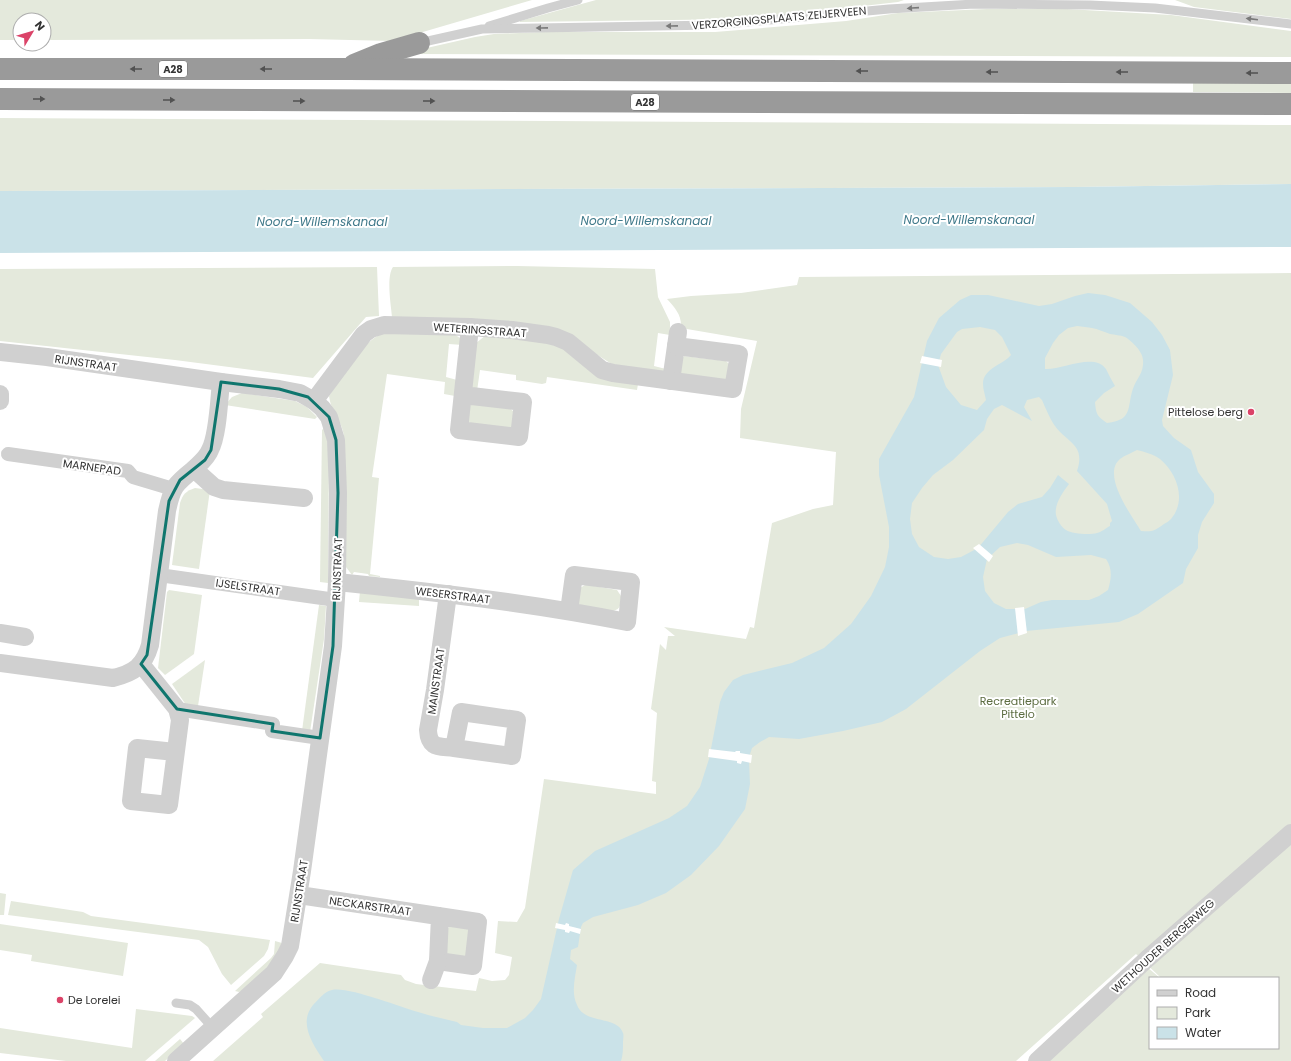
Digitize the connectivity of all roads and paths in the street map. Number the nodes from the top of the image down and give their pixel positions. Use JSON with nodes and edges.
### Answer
{"nodes":[{"id":1,"x":578,"y":0,"type":"edge"},
{"id":2,"x":1291,"y":24,"type":"edge"},
{"id":3,"x":482,"y":29,"type":"junction"},
{"id":4,"x":420,"y":43,"type":"joint"},
{"id":5,"x":346,"y":68,"type":"junction"},
{"id":6,"x":0,"y":69,"type":"edge"},
{"id":7,"x":1291,"y":73,"type":"edge"},
{"id":8,"x":0,"y":99,"type":"edge"},
{"id":9,"x":1291,"y":104,"type":"edge"},
{"id":10,"x":470,"y":327,"type":"junction"},
{"id":11,"x":0,"y":352,"type":"edge"},
{"id":12,"x":671,"y":381,"type":"junction"},
{"id":13,"x":221,"y":382,"type":"junction"},
{"id":14,"x":0,"y":394,"type":"edge"},
{"id":15,"x":463,"y":395,"type":"dead end"},
{"id":16,"x":0,"y":401,"type":"edge"},
{"id":17,"x":314,"y":401,"type":"junction"},
{"id":18,"x":8,"y":454,"type":"dead end"},
{"id":19,"x":194,"y":469,"type":"junction"},
{"id":20,"x":173,"y":489,"type":"junction"},
{"id":21,"x":304,"y":498,"type":"dead end"},
{"id":22,"x":159,"y":575,"type":"junction"},
{"id":23,"x":337,"y":582,"type":"junction"},
{"id":24,"x":448,"y":594,"type":"junction"},
{"id":25,"x":336,"y":600,"type":"junction"},
{"id":26,"x":569,"y":611,"type":"dead end"},
{"id":27,"x":0,"y":633,"type":"edge"},
{"id":28,"x":25,"y":637,"type":"dead end"},
{"id":29,"x":0,"y":663,"type":"edge"},
{"id":30,"x":141,"y":664,"type":"junction"},
{"id":31,"x":177,"y":709,"type":"junction"},
{"id":32,"x":320,"y":738,"type":"junction"},
{"id":33,"x":454,"y":748,"type":"dead end"},
{"id":34,"x":175,"y":752,"type":"dead end"},
{"id":35,"x":1291,"y":833,"type":"edge"},
{"id":36,"x":299,"y":895,"type":"junction"},
{"id":37,"x":440,"y":916,"type":"junction"},
{"id":38,"x":438,"y":961,"type":"junction"},
{"id":39,"x":431,"y":980,"type":"dead end"},
{"id":40,"x":176,"y":1003,"type":"dead end"},
{"id":41,"x":213,"y":1028,"type":"junction"},
{"id":42,"x":176,"y":1061,"type":"edge"},
{"id":43,"x":1037,"y":1061,"type":"edge"}],
"edges":[{"from":1,"to":3,"type":"lane","name":"VERZORGINGSPLAATS ZEIJERVEEN","number":"A28"},
{"from":2,"to":3,"type":"lane","name":"VERZORGINGSPLAATS ZEIJERVEEN","number":"A28","one_way":true},
{"from":3,"to":4,"type":"lane","name":"VERZORGINGSPLAATS ZEIJERVEEN","number":"A28"},
{"from":4,"to":5,"type":"highway","number":"A28"},
{"from":5,"to":6,"type":"highway","number":"A28","one_way":true},
{"from":7,"to":5,"type":"highway","number":"A28","one_way":true},
{"from":8,"to":9,"type":"highway","number":"A28","one_way":true},
{"from":10,"to":12,"type":"street","name":"WETERINGSTRAAT"},
{"from":10,"to":15,"type":"street"},
{"from":10,"to":17,"type":"street","name":"WETERINGSTRAAT"},
{"from":11,"to":13,"type":"street","name":"RIJNSTRAAT"},
{"from":12,"to":12,"type":"street","name":"WETERINGSTRAAT"},
{"from":13,"to":17,"type":"street","name":"RIJNSTRAAT"},
{"from":13,"to":19,"type":"street"},
{"from":14,"to":16,"type":"street"},
{"from":17,"to":23,"type":"street","name":"RIJNSTRAAT"},
{"from":18,"to":20,"type":"street","name":"MARNEPAD"},
{"from":19,"to":20,"type":"street"},
{"from":19,"to":21,"type":"street"},
{"from":20,"to":22,"type":"street"},
{"from":22,"to":25,"type":"street","name":"IJSELSTRAAT"},
{"from":22,"to":30,"type":"street"},
{"from":23,"to":24,"type":"street","name":"WESERSTRAAT"},
{"from":23,"to":25,"type":"street","name":"RIJNSTRAAT"},
{"from":24,"to":26,"type":"street","name":"WESERSTRAAT"},
{"from":24,"to":33,"type":"street","name":"MAINSTRAAT"},
{"from":25,"to":32,"type":"street","name":"RIJNSTRAAT"},
{"from":27,"to":28,"type":"street"},
{"from":29,"to":30,"type":"street"},
{"from":30,"to":31,"type":"street"},
{"from":31,"to":32,"type":"street"},
{"from":31,"to":34,"type":"street"},
{"from":32,"to":36,"type":"street","name":"RIJNSTRAAT"},
{"from":35,"to":43,"type":"street","name":"WETHOUDER BERGERWEG"},
{"from":36,"to":37,"type":"street","name":"NECKARSTRAAT"},
{"from":36,"to":41,"type":"street","name":"RIJNSTRAAT"},
{"from":37,"to":38,"type":"street"},
{"from":37,"to":38,"type":"street","name":"NECKARSTRAAT"},
{"from":38,"to":39,"type":"street"},
{"from":40,"to":41,"type":"lane"},
{"from":41,"to":42,"type":"street","name":"RIJNSTRAAT"}]}
